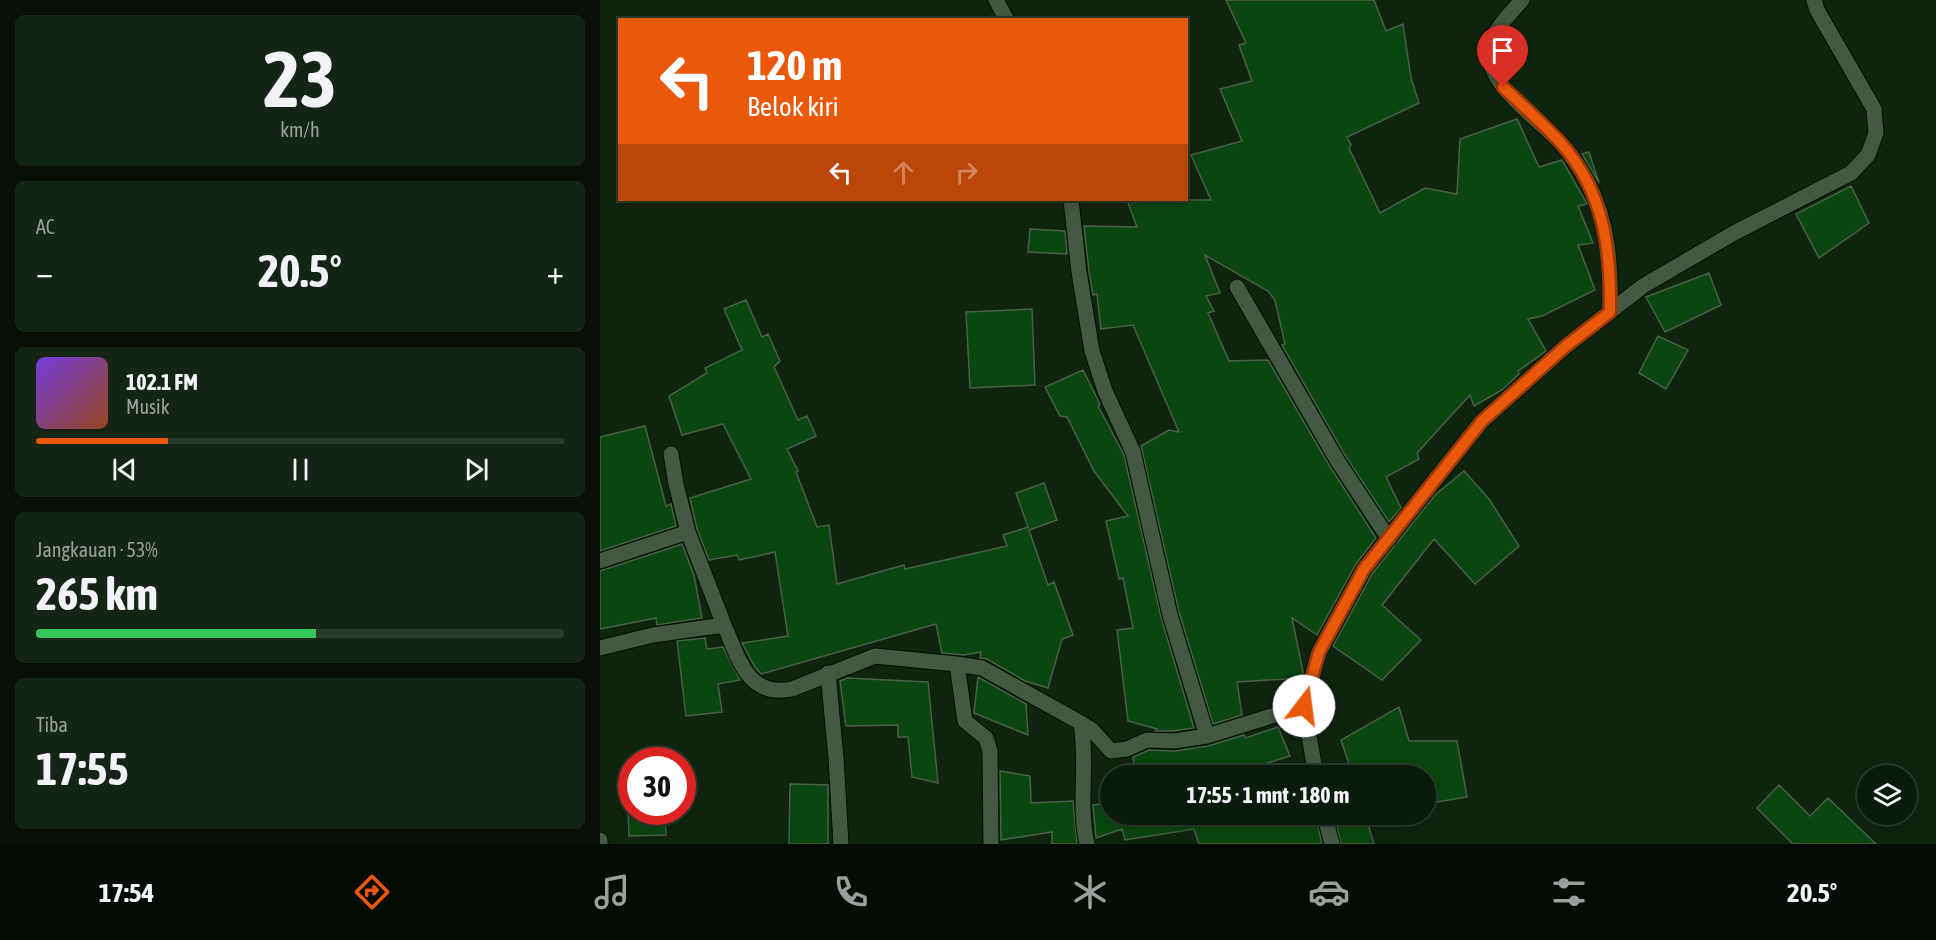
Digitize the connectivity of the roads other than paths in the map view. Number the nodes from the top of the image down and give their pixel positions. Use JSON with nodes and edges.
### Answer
{"nodes":[{"id":1,"x":996,"y":0,"type":"edge"},
{"id":2,"x":1522,"y":0,"type":"edge"},
{"id":3,"x":1814,"y":0,"type":"edge"},
{"id":4,"x":1006,"y":18,"type":"edge"},
{"id":5,"x":1071,"y":201,"type":"edge"},
{"id":6,"x":1237,"y":287,"type":"dead end"},
{"id":7,"x":1610,"y":312,"type":"junction"},
{"id":8,"x":671,"y":454,"type":"dead end"},
{"id":9,"x":688,"y":532,"type":"junction"},
{"id":10,"x":1389,"y":539,"type":"junction"},
{"id":11,"x":600,"y":561,"type":"edge"},
{"id":12,"x":724,"y":625,"type":"junction"},
{"id":13,"x":600,"y":648,"type":"edge"},
{"id":14,"x":957,"y":664,"type":"junction"},
{"id":15,"x":828,"y":674,"type":"junction"},
{"id":16,"x":1304,"y":706,"type":"junction"},
{"id":17,"x":1081,"y":723,"type":"junction"},
{"id":18,"x":1207,"y":736,"type":"junction"},
{"id":19,"x":1314,"y":765,"type":"edge"},
{"id":20,"x":1327,"y":825,"type":"edge"},
{"id":21,"x":841,"y":844,"type":"edge"},
{"id":22,"x":991,"y":844,"type":"edge"},
{"id":23,"x":1087,"y":844,"type":"edge"},
{"id":24,"x":1332,"y":844,"type":"edge"}],
"edges":[{"from":1,"to":4,"type":"street"},
{"from":2,"to":7,"type":"street"},
{"from":3,"to":7,"type":"street"},
{"from":5,"to":18,"type":"street"},
{"from":6,"to":10,"type":"street"},
{"from":7,"to":10,"type":"street"},
{"from":8,"to":9,"type":"street"},
{"from":9,"to":11,"type":"street"},
{"from":9,"to":12,"type":"street"},
{"from":10,"to":16,"type":"street"},
{"from":12,"to":13,"type":"street"},
{"from":12,"to":15,"type":"street"},
{"from":14,"to":15,"type":"street"},
{"from":14,"to":17,"type":"street"},
{"from":14,"to":22,"type":"street"},
{"from":15,"to":21,"type":"street"},
{"from":16,"to":18,"type":"street"},
{"from":16,"to":19,"type":"street"},
{"from":17,"to":18,"type":"street"},
{"from":17,"to":23,"type":"street"},
{"from":20,"to":24,"type":"street"}]}
